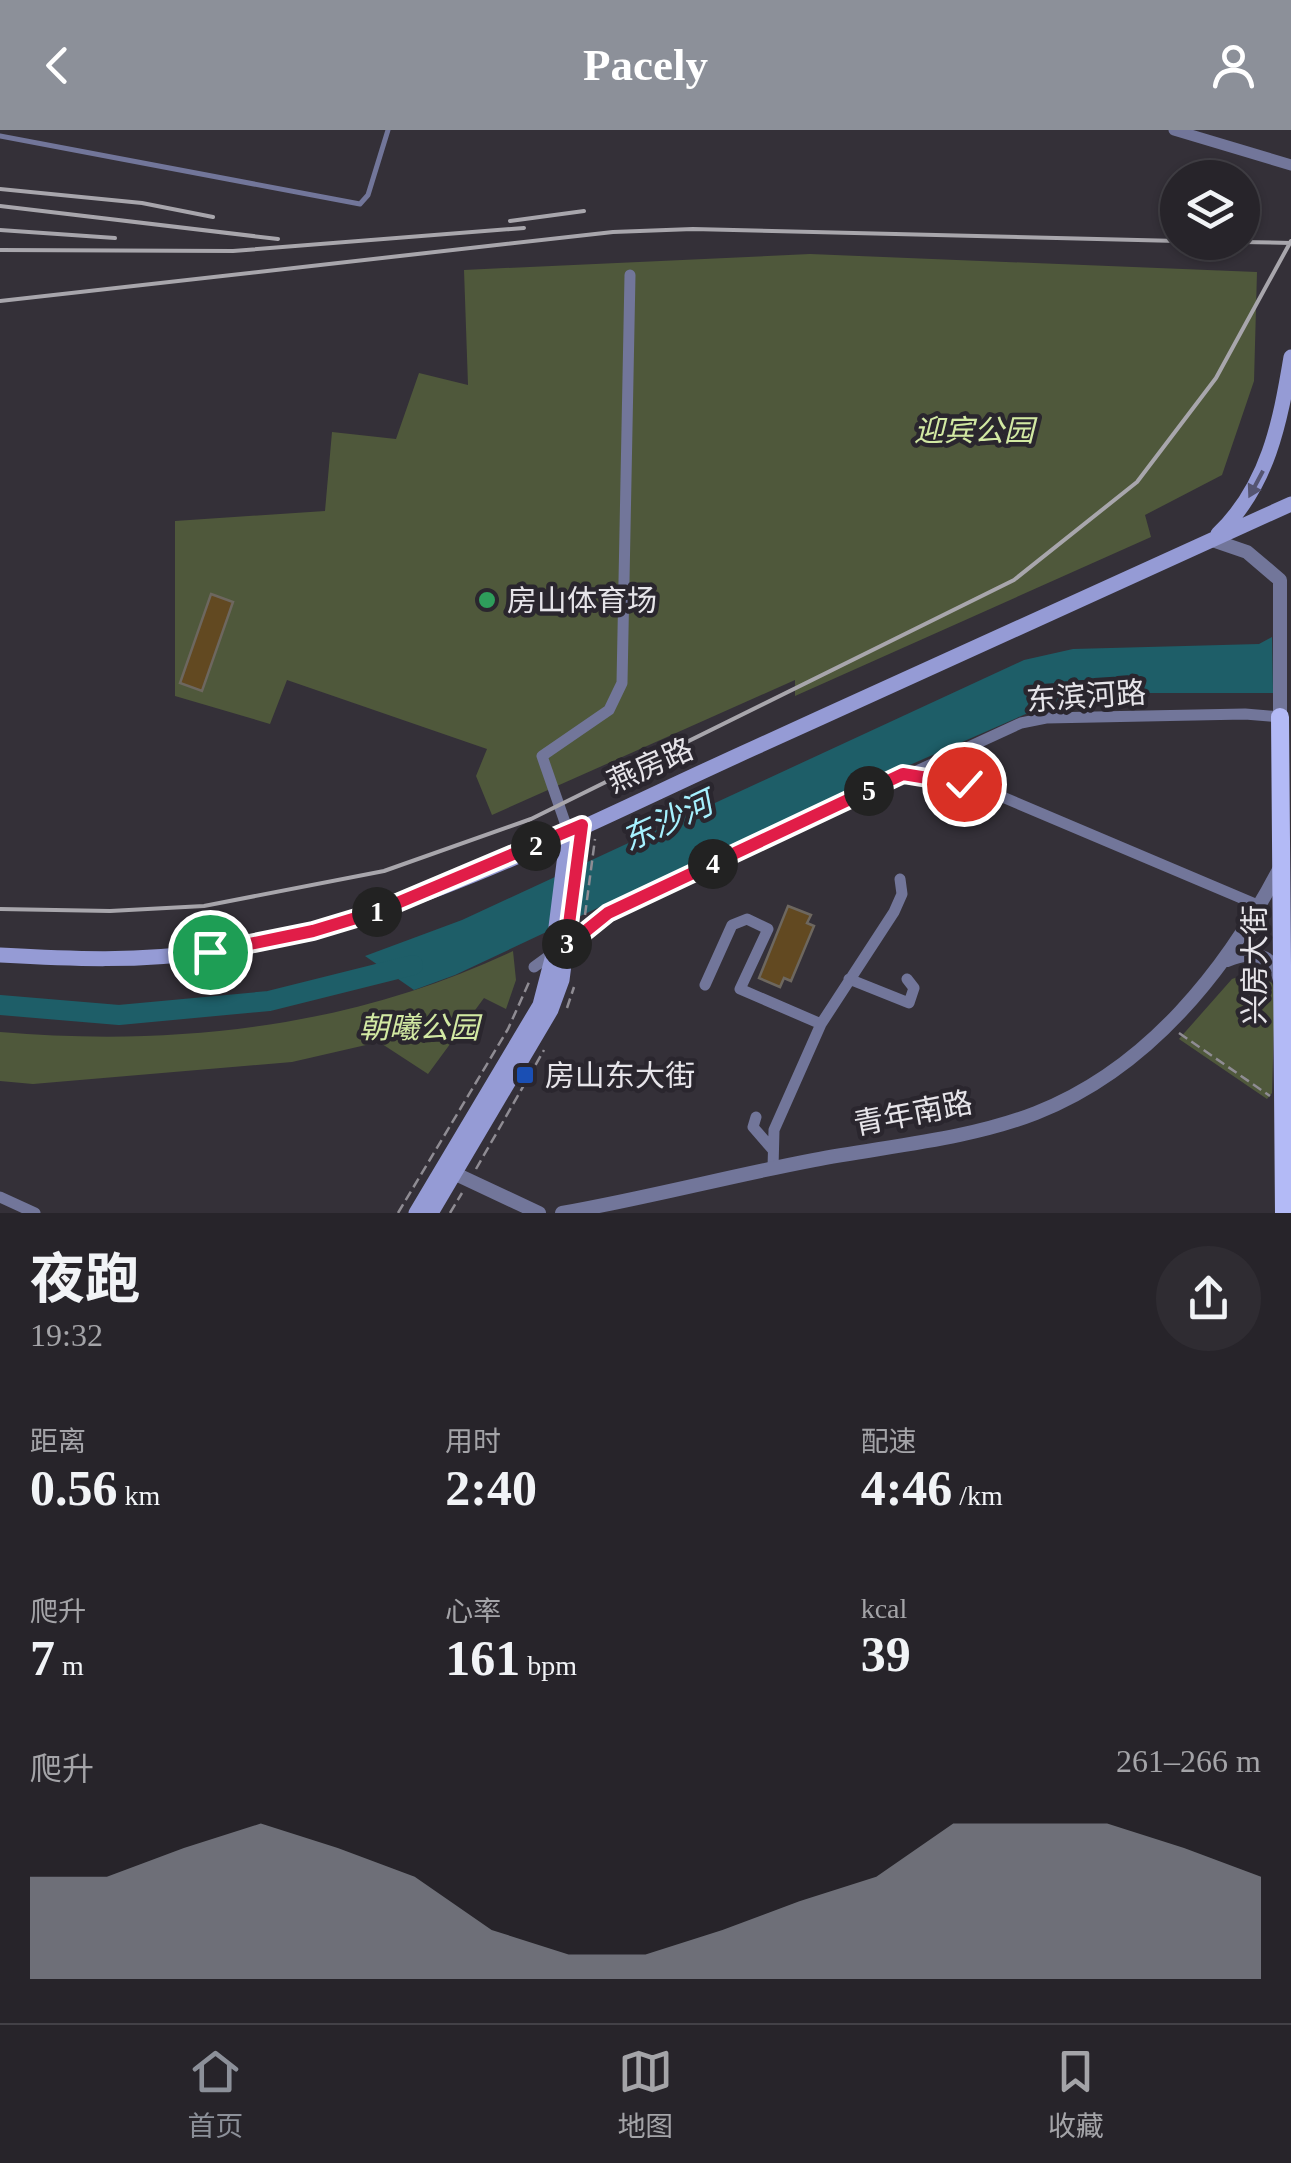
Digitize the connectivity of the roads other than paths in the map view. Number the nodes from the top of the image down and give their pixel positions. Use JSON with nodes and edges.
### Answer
{"nodes":[{"id":1,"x":388,"y":130,"type":"edge"},
{"id":2,"x":1174,"y":130,"type":"edge"},
{"id":3,"x":0,"y":136,"type":"edge"},
{"id":4,"x":1291,"y":165,"type":"edge"},
{"id":5,"x":630,"y":275,"type":"dead end"},
{"id":6,"x":1291,"y":356,"type":"edge"},
{"id":7,"x":1291,"y":504,"type":"edge"},
{"id":8,"x":1212,"y":540,"type":"junction"},
{"id":9,"x":1286,"y":585,"type":"edge"},
{"id":10,"x":1280,"y":717,"type":"junction"},
{"id":11,"x":903,"y":774,"type":"junction"},
{"id":12,"x":575,"y":828,"type":"junction"},
{"id":13,"x":1291,"y":835,"type":"edge"},
{"id":14,"x":1282,"y":866,"type":"junction"},
{"id":15,"x":900,"y":879,"type":"dead end"},
{"id":16,"x":1260,"y":906,"type":"junction"},
{"id":17,"x":565,"y":938,"type":"junction"},
{"id":18,"x":0,"y":955,"type":"edge"},
{"id":19,"x":1222,"y":962,"type":"junction"},
{"id":20,"x":534,"y":967,"type":"road end"},
{"id":21,"x":849,"y":979,"type":"junction"},
{"id":22,"x":907,"y":979,"type":"dead end"},
{"id":23,"x":705,"y":986,"type":"dead end"},
{"id":24,"x":1282,"y":989,"type":"junction"},
{"id":25,"x":820,"y":1024,"type":"junction"},
{"id":26,"x":756,"y":1118,"type":"dead end"},
{"id":27,"x":1280,"y":1128,"type":"junction"},
{"id":28,"x":773,"y":1150,"type":"junction"},
{"id":29,"x":1291,"y":1163,"type":"edge"},
{"id":30,"x":773,"y":1168,"type":"junction"},
{"id":31,"x":449,"y":1171,"type":"junction"},
{"id":32,"x":0,"y":1196,"type":"edge"},
{"id":33,"x":35,"y":1213,"type":"edge"},
{"id":34,"x":416,"y":1213,"type":"edge"},
{"id":35,"x":431,"y":1213,"type":"edge"},
{"id":36,"x":540,"y":1213,"type":"edge"},
{"id":37,"x":562,"y":1213,"type":"edge"},
{"id":38,"x":1284,"y":1213,"type":"edge"}],
"edges":[{"from":1,"to":3,"type":"lane"},
{"from":2,"to":4,"type":"street"},
{"from":5,"to":12,"type":"street"},
{"from":6,"to":8,"type":"main road","one_way":true},
{"from":7,"to":8,"type":"main road","name":"燕房路"},
{"from":8,"to":9,"type":"street"},
{"from":8,"to":12,"type":"main road","name":"燕房路"},
{"from":9,"to":10,"type":"street"},
{"from":10,"to":11,"type":"street","name":"东滨河路"},
{"from":10,"to":14,"type":"main road","name":"兴房大街"},
{"from":11,"to":16,"type":"street"},
{"from":11,"to":17,"type":"street","name":"东滨河路"},
{"from":12,"to":17,"type":"main road"},
{"from":12,"to":18,"type":"main road","name":"燕房路"},
{"from":13,"to":14,"type":"main road"},
{"from":14,"to":16,"type":"street","name":"青年南路"},
{"from":14,"to":24,"type":"main road","name":"兴房大街"},
{"from":15,"to":21,"type":"street"},
{"from":16,"to":19,"type":"street","name":"青年南路"},
{"from":17,"to":20,"type":"street","name":"东滨河路"},
{"from":17,"to":31,"type":"main road"},
{"from":19,"to":24,"type":"street"},
{"from":19,"to":30,"type":"street","name":"青年南路"},
{"from":21,"to":22,"type":"street"},
{"from":21,"to":25,"type":"street"},
{"from":23,"to":25,"type":"street"},
{"from":24,"to":27,"type":"main road","name":"兴房大街"},
{"from":25,"to":28,"type":"street"},
{"from":26,"to":28,"type":"street"},
{"from":27,"to":29,"type":"main road"},
{"from":27,"to":38,"type":"main road","name":"兴房大街"},
{"from":28,"to":30,"type":"street"},
{"from":30,"to":37,"type":"street","name":"青年南路"},
{"from":31,"to":34,"type":"main road"},
{"from":31,"to":35,"type":"main road"},
{"from":31,"to":36,"type":"street"},
{"from":32,"to":33,"type":"street"}]}
